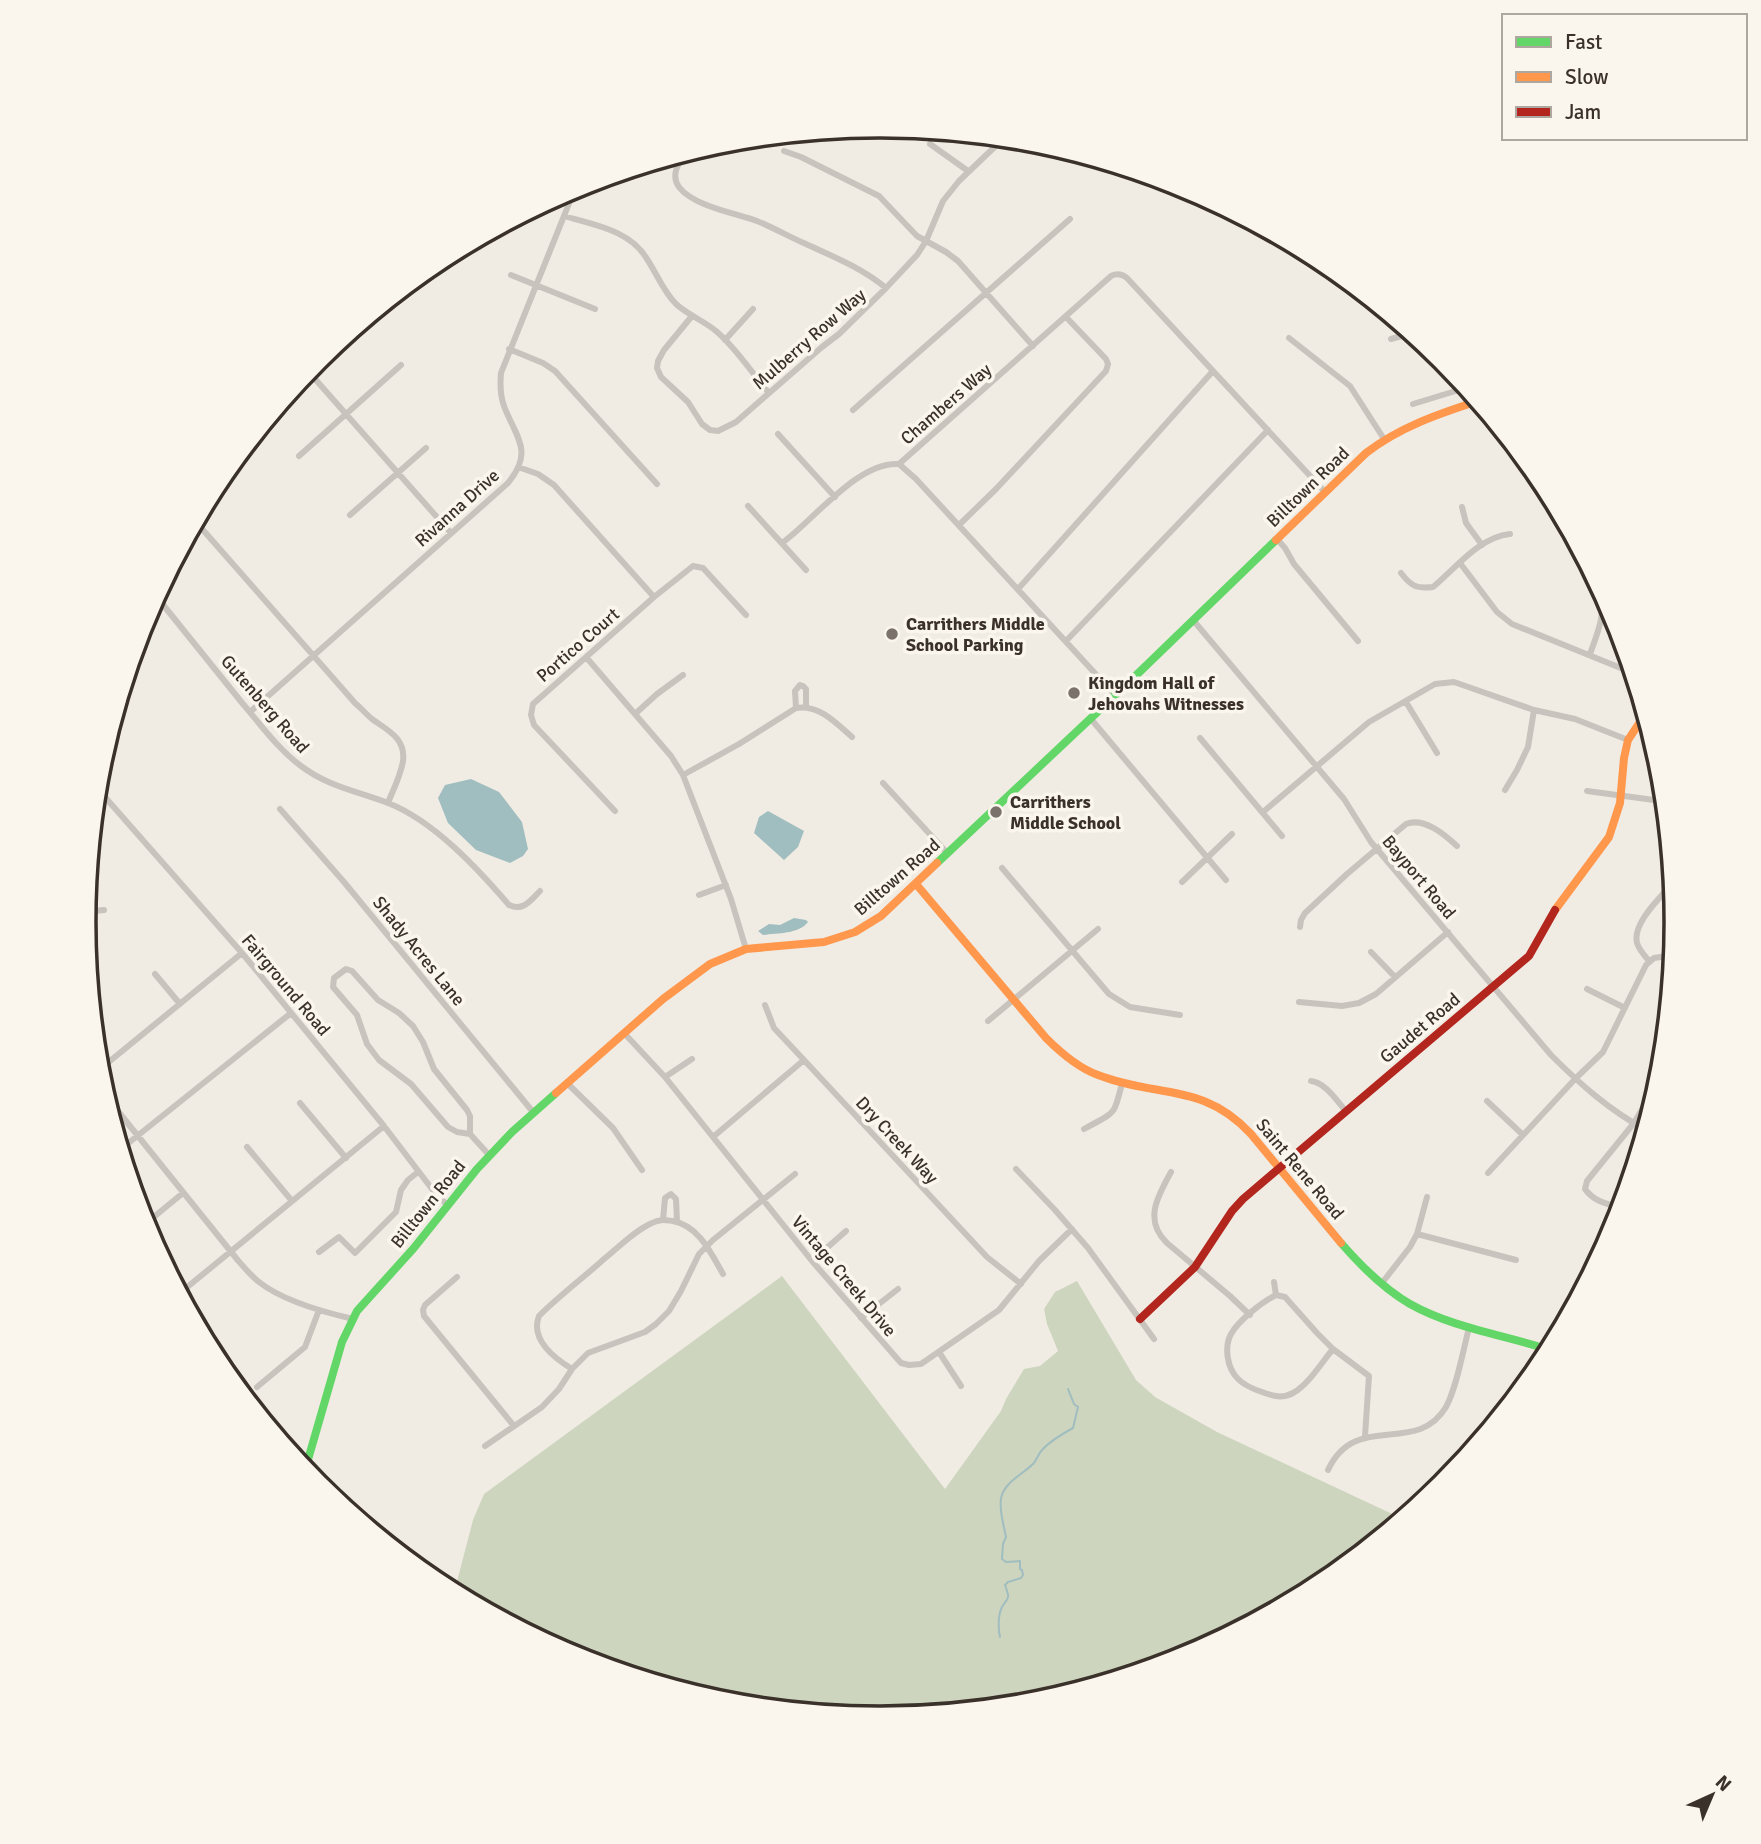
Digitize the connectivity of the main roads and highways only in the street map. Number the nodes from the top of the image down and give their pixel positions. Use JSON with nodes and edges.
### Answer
{"nodes":[{"id":1,"x":1469,"y":404,"type":"edge"},
{"id":2,"x":1639,"y":723,"type":"edge"},
{"id":3,"x":916,"y":884,"type":"junction"},
{"id":4,"x":1280,"y":1168,"type":"junction"},
{"id":5,"x":1140,"y":1319,"type":"road end"},
{"id":6,"x":1540,"y":1347,"type":"edge"},
{"id":7,"x":308,"y":1458,"type":"edge"}],
"edges":[{"from":1,"to":3,"type":"main road","name":"Billtown Road"},
{"from":2,"to":4,"type":"main road","name":"Gaudet Road"},
{"from":3,"to":4,"type":"main road","name":"Saint Rene Road"},
{"from":3,"to":7,"type":"main road","name":"Billtown Road"},
{"from":4,"to":5,"type":"main road","name":"Gaudet Road"},
{"from":4,"to":6,"type":"main road","name":"Saint Rene Road"}]}
